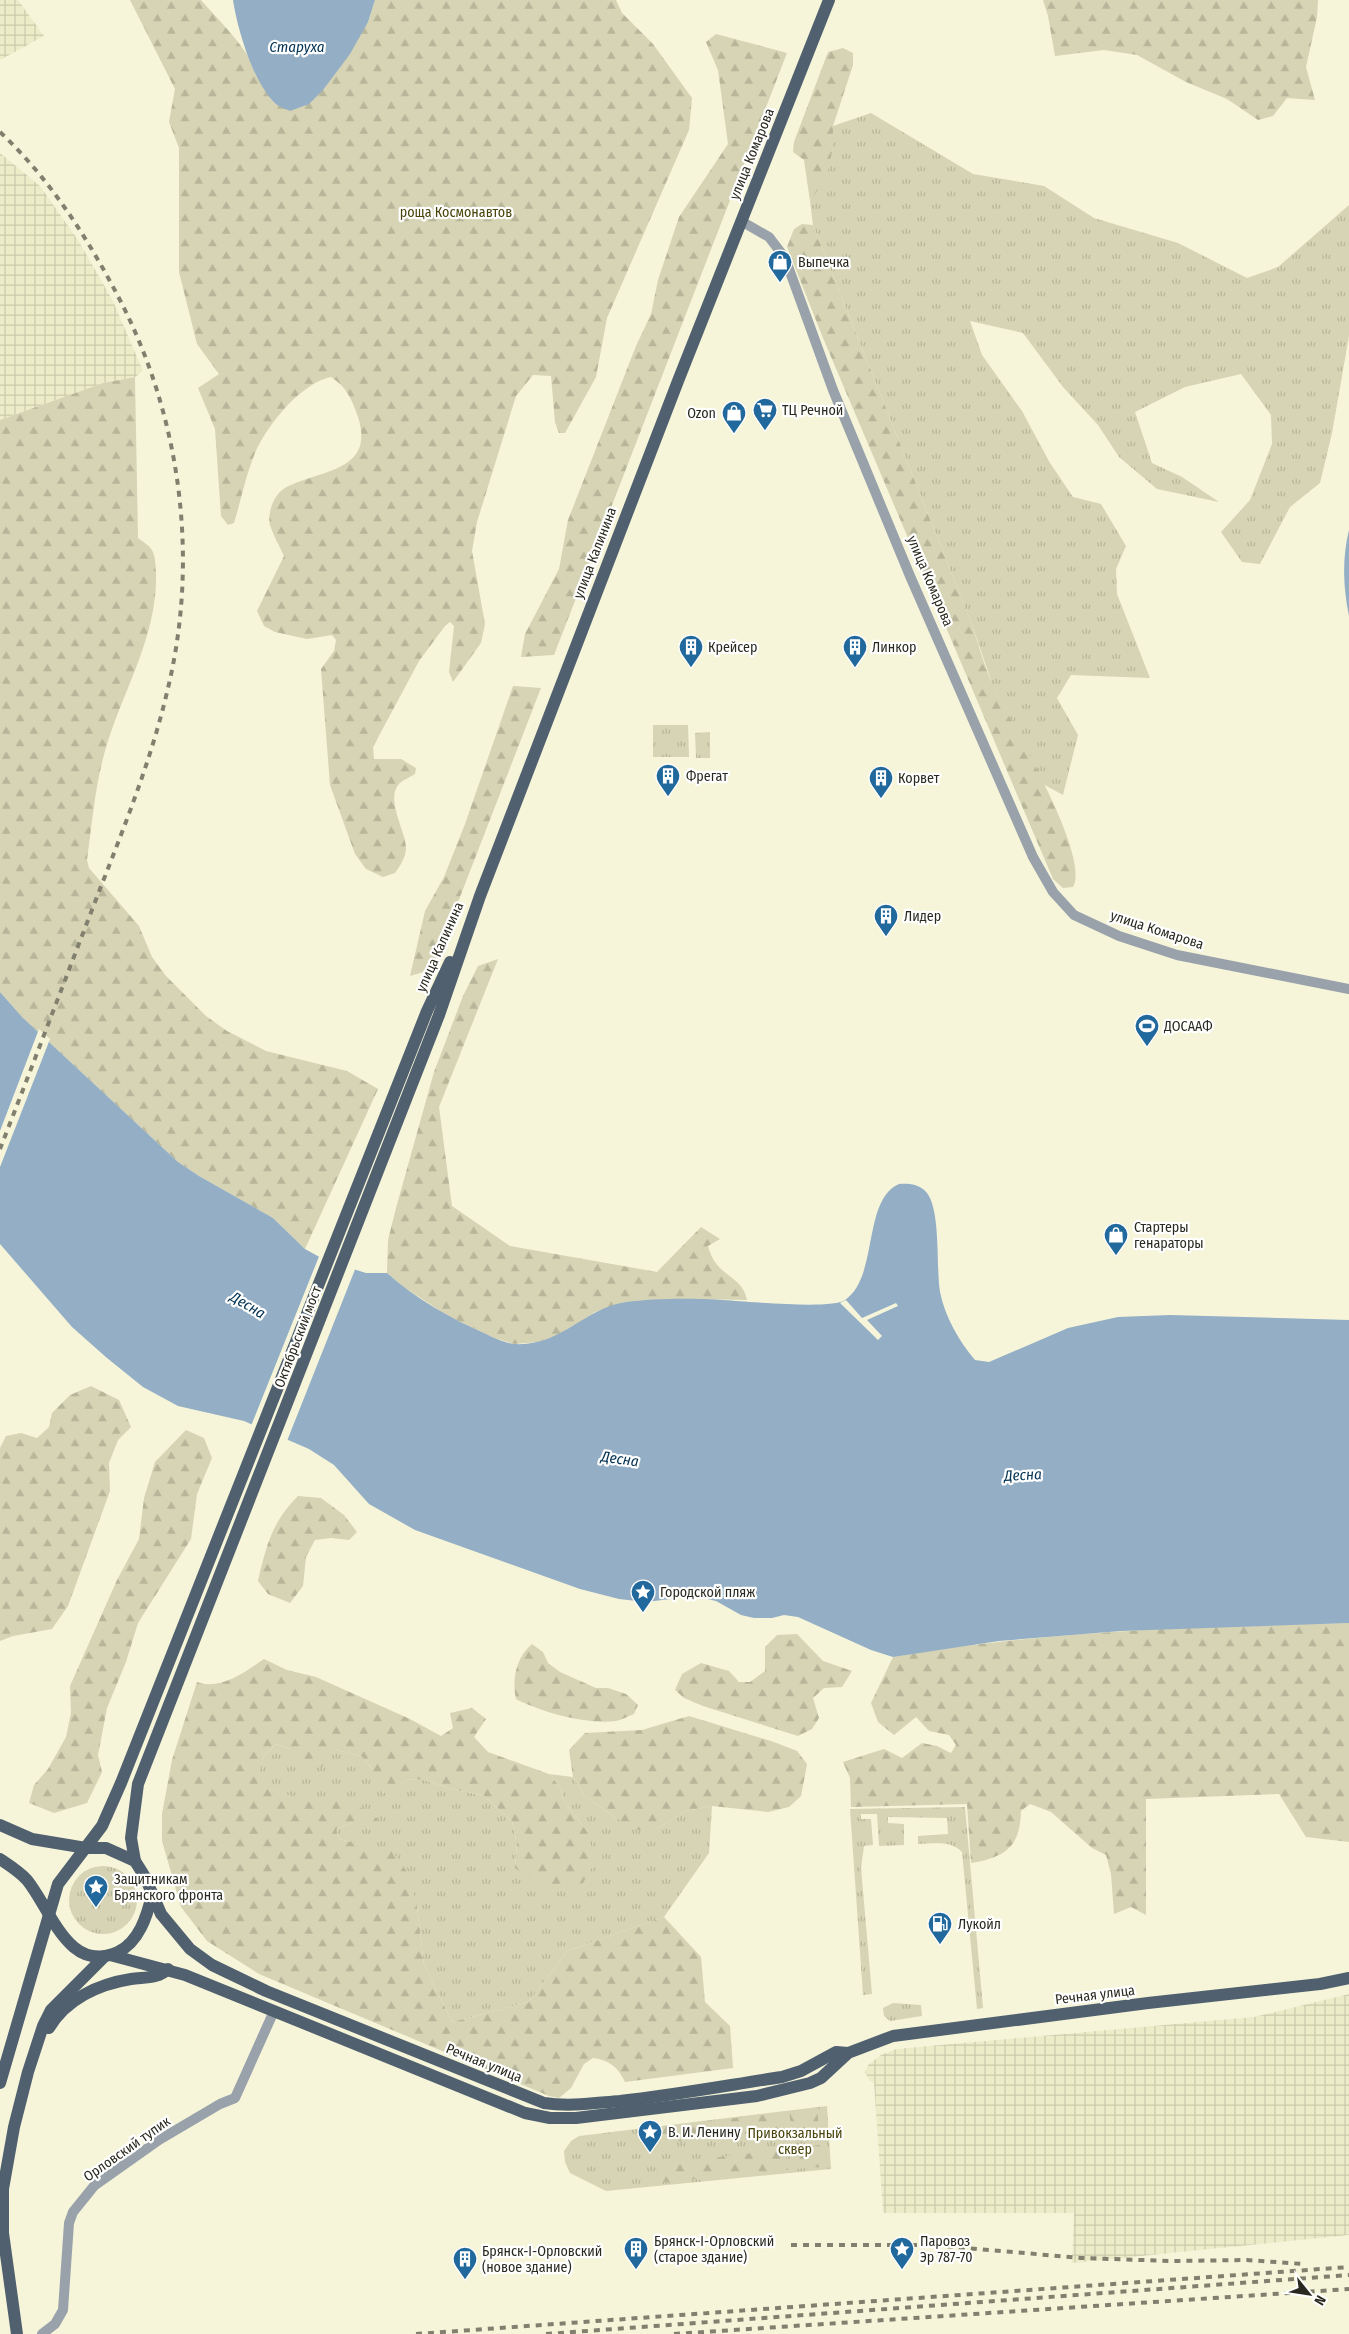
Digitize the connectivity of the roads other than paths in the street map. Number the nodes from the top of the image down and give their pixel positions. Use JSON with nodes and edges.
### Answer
{"nodes":[{"id":1,"x":829,"y":0,"type":"edge"},
{"id":2,"x":740,"y":221,"type":"junction"},
{"id":3,"x":1349,"y":989,"type":"edge"},
{"id":4,"x":433,"y":1013,"type":"junction"},
{"id":5,"x":0,"y":1825,"type":"edge"},
{"id":6,"x":86,"y":1848,"type":"junction"},
{"id":7,"x":0,"y":1860,"type":"edge"},
{"id":8,"x":135,"y":1861,"type":"junction"},
{"id":9,"x":152,"y":1895,"type":"junction"},
{"id":10,"x":50,"y":1915,"type":"junction"},
{"id":11,"x":107,"y":1956,"type":"junction"},
{"id":12,"x":168,"y":1969,"type":"junction"},
{"id":13,"x":1349,"y":1978,"type":"edge"},
{"id":14,"x":274,"y":2010,"type":"junction"},
{"id":15,"x":848,"y":2053,"type":"junction"},
{"id":16,"x":28,"y":2072,"type":"junction"},
{"id":17,"x":0,"y":2083,"type":"edge"},
{"id":18,"x":17,"y":2334,"type":"edge"},
{"id":19,"x":42,"y":2334,"type":"edge"}],
"edges":[{"from":1,"to":2,"type":"main road","name":"улица Комарова"},
{"from":2,"to":3,"type":"street","name":"улица Комарова"},
{"from":2,"to":4,"type":"main road","name":"улица Калинина"},
{"from":4,"to":6,"type":"main road","name":"Октябрьский мост"},
{"from":4,"to":8,"type":"main road","name":"Октябрьский мост"},
{"from":5,"to":6,"type":"main road"},
{"from":6,"to":8,"type":"main road"},
{"from":6,"to":10,"type":"main road"},
{"from":7,"to":10,"type":"main road"},
{"from":8,"to":9,"type":"main road"},
{"from":9,"to":11,"type":"main road"},
{"from":9,"to":15,"type":"main road","name":"Речная улица"},
{"from":10,"to":11,"type":"main road"},
{"from":10,"to":17,"type":"main road"},
{"from":11,"to":12,"type":"main road","name":"Речная улица"},
{"from":11,"to":16,"type":"main road"},
{"from":12,"to":14,"type":"main road","name":"Речная улица"},
{"from":12,"to":16,"type":"main road"},
{"from":13,"to":15,"type":"main road","name":"Речная улица"},
{"from":14,"to":15,"type":"main road","name":"Речная улица"},
{"from":14,"to":19,"type":"street","name":"Орловский тупик"},
{"from":16,"to":18,"type":"main road"}]}
